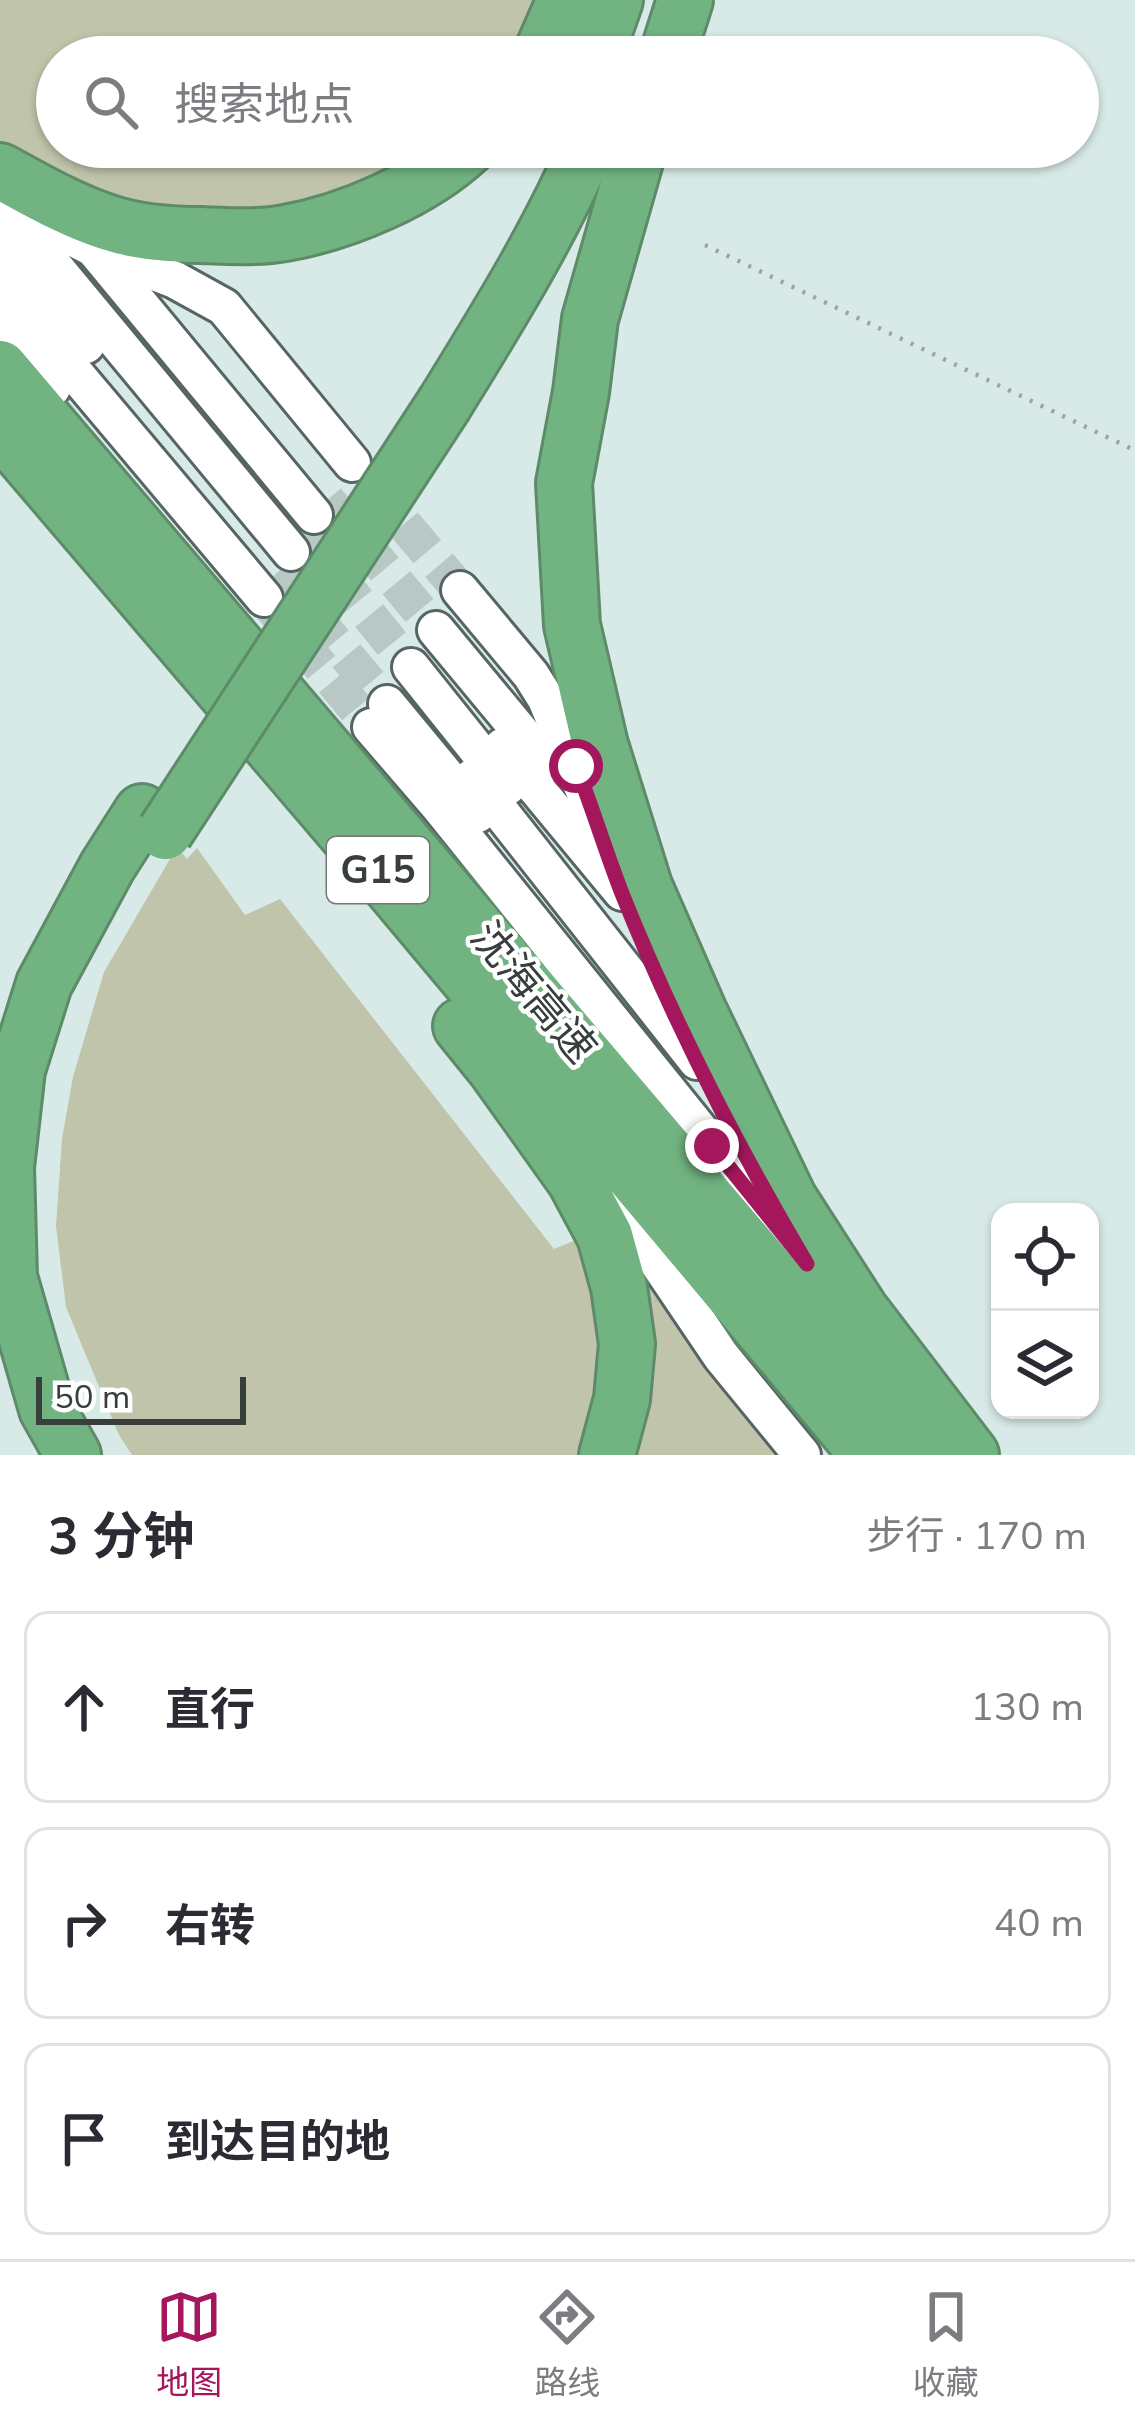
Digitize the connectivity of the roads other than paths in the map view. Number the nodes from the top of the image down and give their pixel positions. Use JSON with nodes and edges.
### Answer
{"nodes":[{"id":1,"x":565,"y":0,"type":"edge"},
{"id":2,"x":615,"y":0,"type":"edge"},
{"id":3,"x":642,"y":0,"type":"edge"},
{"id":4,"x":685,"y":0,"type":"edge"},
{"id":5,"x":549,"y":36,"type":"edge"},
{"id":6,"x":602,"y":36,"type":"edge"},
{"id":7,"x":630,"y":36,"type":"edge"},
{"id":8,"x":674,"y":36,"type":"edge"},
{"id":9,"x":441,"y":168,"type":"edge"},
{"id":10,"x":546,"y":168,"type":"edge"},
{"id":11,"x":578,"y":168,"type":"edge"},
{"id":12,"x":633,"y":168,"type":"edge"},
{"id":13,"x":0,"y":171,"type":"edge"},
{"id":14,"x":0,"y":201,"type":"edge"},
{"id":15,"x":57,"y":231,"type":"junction"},
{"id":16,"x":0,"y":242,"type":"edge"},
{"id":17,"x":93,"y":248,"type":"junction"},
{"id":18,"x":136,"y":264,"type":"junction"},
{"id":19,"x":0,"y":284,"type":"edge"},
{"id":20,"x":0,"y":327,"type":"edge"},
{"id":21,"x":0,"y":368,"type":"edge"},
{"id":22,"x":434,"y":396,"type":"junction"},
{"id":23,"x":0,"y":430,"type":"edge"},
{"id":24,"x":302,"y":537,"type":"junction"},
{"id":25,"x":410,"y":668,"type":"junction"},
{"id":26,"x":153,"y":822,"type":"junction"},
{"id":27,"x":600,"y":828,"type":"junction"},
{"id":28,"x":375,"y":867,"type":"junction"},
{"id":29,"x":622,"y":892,"type":"junction"},
{"id":30,"x":656,"y":972,"type":"junction"},
{"id":31,"x":698,"y":1061,"type":"junction"},
{"id":32,"x":575,"y":1140,"type":"junction"},
{"id":33,"x":743,"y":1152,"type":"junction"},
{"id":34,"x":807,"y":1264,"type":"junction"},
{"id":35,"x":861,"y":1357,"type":"junction"},
{"id":36,"x":73,"y":1455,"type":"edge"},
{"id":37,"x":114,"y":1455,"type":"edge"},
{"id":38,"x":607,"y":1455,"type":"edge"},
{"id":39,"x":802,"y":1455,"type":"edge"},
{"id":40,"x":836,"y":1455,"type":"edge"},
{"id":41,"x":868,"y":1455,"type":"edge"},
{"id":42,"x":930,"y":1455,"type":"edge"},
{"id":43,"x":971,"y":1455,"type":"edge"}],
"edges":[{"from":1,"to":5,"type":"highway"},
{"from":2,"to":6,"type":"highway"},
{"from":3,"to":7,"type":"highway"},
{"from":4,"to":8,"type":"highway"},
{"from":9,"to":13,"type":"highway"},
{"from":10,"to":22,"type":"highway"},
{"from":11,"to":22,"type":"highway"},
{"from":12,"to":43,"type":"highway"},
{"from":14,"to":15,"type":"lane"},
{"from":14,"to":24,"type":"lane"},
{"from":15,"to":17,"type":"lane"},
{"from":15,"to":24,"type":"lane"},
{"from":16,"to":24,"type":"lane"},
{"from":17,"to":18,"type":"lane"},
{"from":17,"to":24,"type":"lane"},
{"from":18,"to":24,"type":"lane"},
{"from":18,"to":24,"type":"lane"},
{"from":19,"to":24,"type":"lane"},
{"from":20,"to":24,"type":"lane"},
{"from":21,"to":42,"type":"highway","name":"沈海高速","number":"G15"},
{"from":22,"to":26,"type":"highway","bridge":true},
{"from":23,"to":28,"type":"highway","name":"沈海高速","number":"G15"},
{"from":23,"to":38,"type":"highway"},
{"from":25,"to":27,"type":"lane"},
{"from":25,"to":27,"type":"lane"},
{"from":25,"to":29,"type":"lane"},
{"from":25,"to":30,"type":"lane"},
{"from":25,"to":31,"type":"lane"},
{"from":25,"to":33,"type":"lane"},
{"from":25,"to":34,"type":"lane"},
{"from":25,"to":35,"type":"lane"},
{"from":26,"to":36,"type":"highway"},
{"from":26,"to":37,"type":"highway"},
{"from":27,"to":29,"type":"lane"},
{"from":28,"to":32,"type":"lane"},
{"from":28,"to":41,"type":"highway","name":"沈海高速","number":"G15"},
{"from":29,"to":30,"type":"lane"},
{"from":30,"to":31,"type":"lane"},
{"from":31,"to":33,"type":"lane"},
{"from":32,"to":39,"type":"lane"},
{"from":32,"to":40,"type":"lane"},
{"from":33,"to":34,"type":"lane"},
{"from":34,"to":35,"type":"lane"},
{"from":35,"to":42,"type":"lane"}]}
